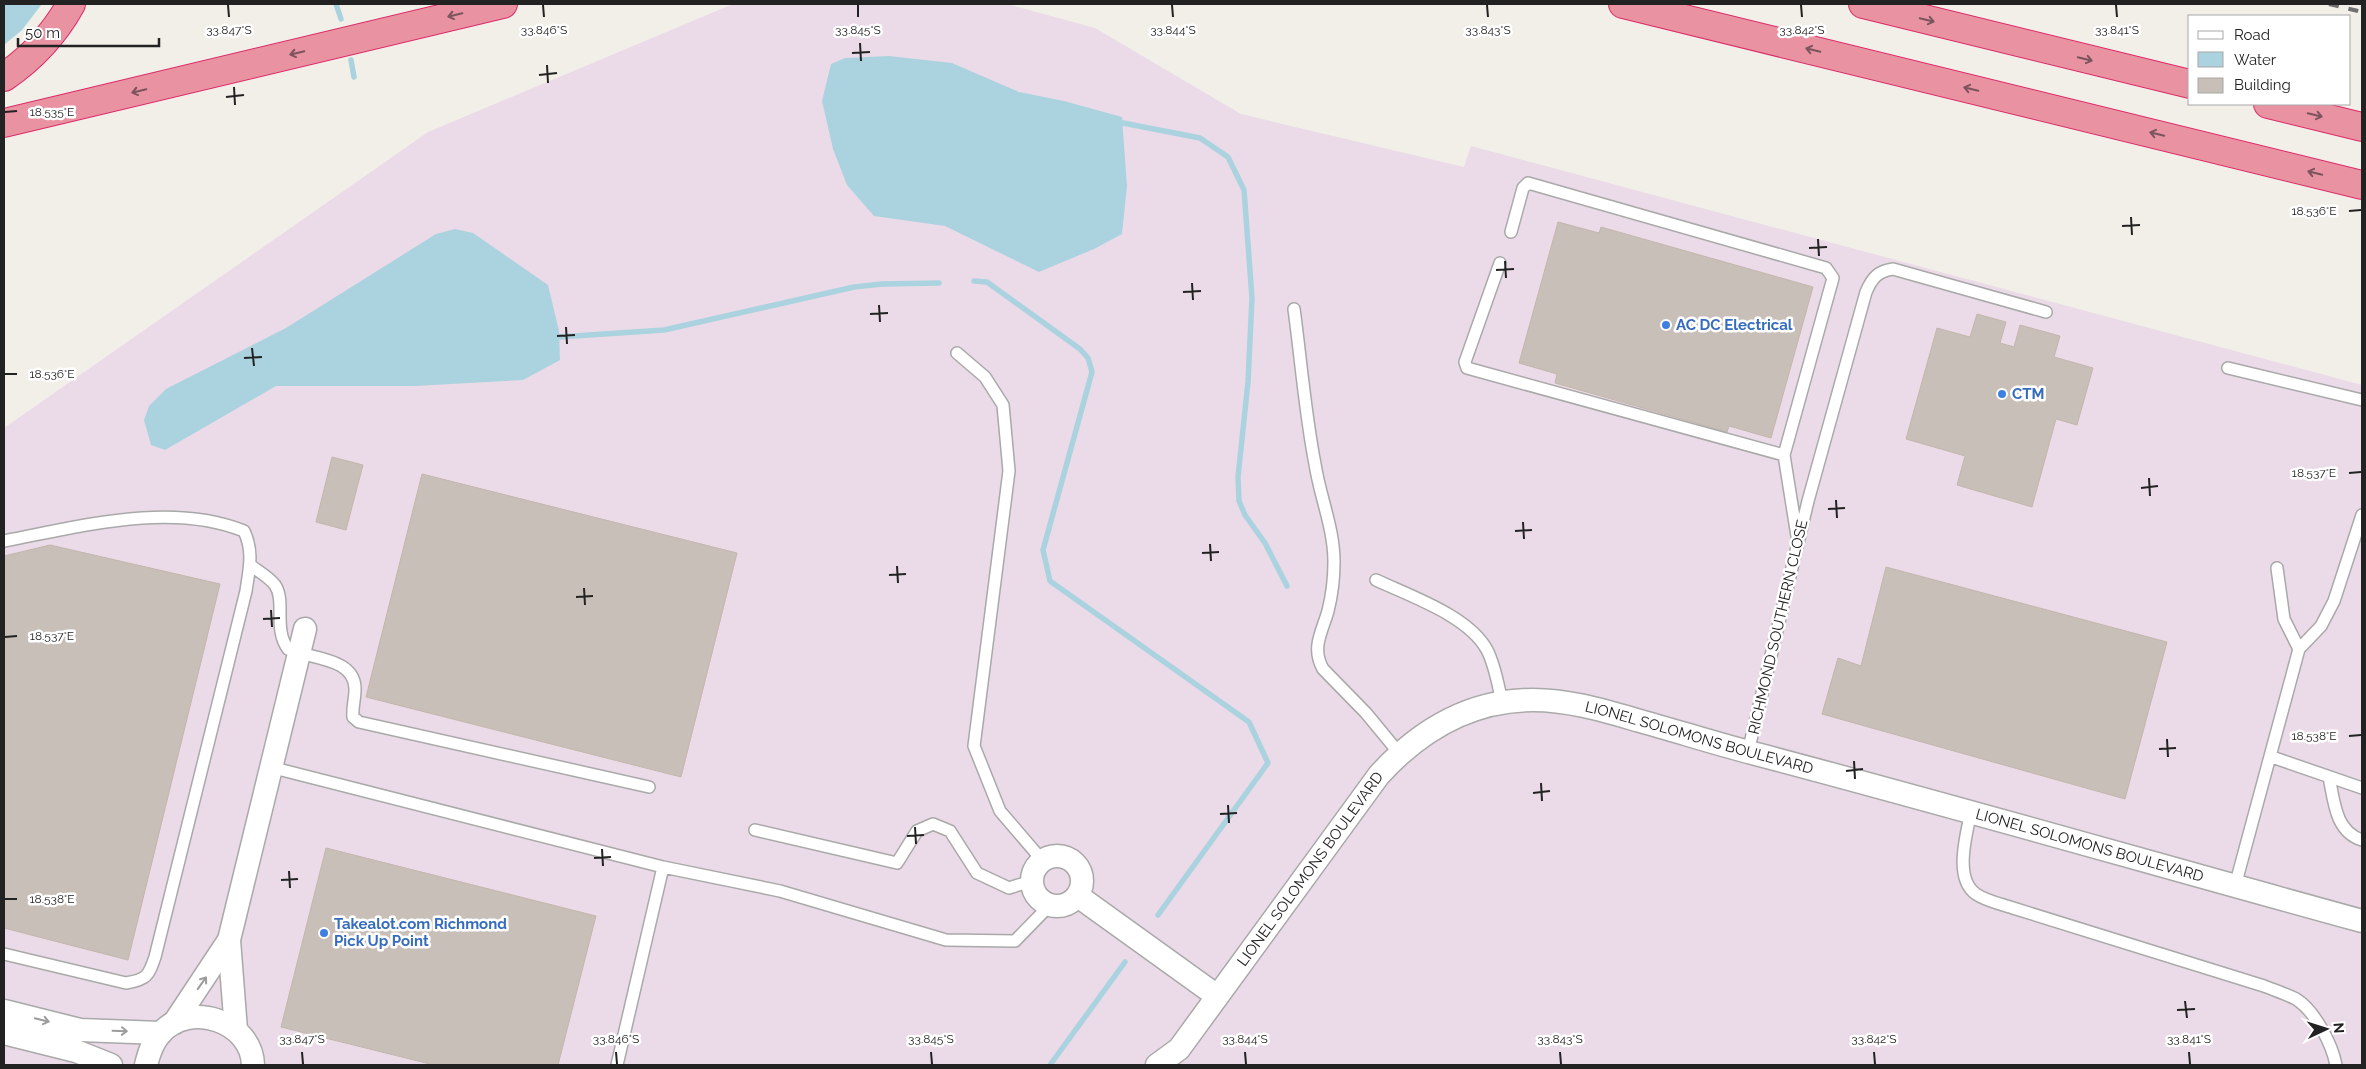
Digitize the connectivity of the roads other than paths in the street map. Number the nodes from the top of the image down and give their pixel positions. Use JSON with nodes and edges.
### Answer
{"nodes":[{"id":1,"x":71,"y":4,"type":"edge"},
{"id":2,"x":502,"y":4,"type":"edge"},
{"id":3,"x":1612,"y":4,"type":"edge"},
{"id":4,"x":1863,"y":4,"type":"edge"},
{"id":5,"x":1867,"y":4,"type":"edge"},
{"id":6,"x":1631,"y":6,"type":"edge"},
{"id":7,"x":1899,"y":13,"type":"junction"},
{"id":8,"x":4,"y":76,"type":"edge"},
{"id":9,"x":2188,"y":84,"type":"edge"},
{"id":10,"x":2272,"y":105,"type":"edge"},
{"id":11,"x":4,"y":123,"type":"edge"},
{"id":12,"x":2362,"y":127,"type":"edge"},
{"id":13,"x":2362,"y":185,"type":"edge"},
{"id":14,"x":1511,"y":232,"type":"dead end"},
{"id":15,"x":1500,"y":263,"type":"dead end"},
{"id":16,"x":1294,"y":309,"type":"dead end"},
{"id":17,"x":2046,"y":312,"type":"dead end"},
{"id":18,"x":957,"y":352,"type":"dead end"},
{"id":19,"x":2228,"y":368,"type":"dead end"},
{"id":20,"x":2362,"y":400,"type":"edge"},
{"id":21,"x":1784,"y":454,"type":"junction"},
{"id":22,"x":2362,"y":514,"type":"edge"},
{"id":23,"x":4,"y":542,"type":"edge"},
{"id":24,"x":1798,"y":542,"type":"junction"},
{"id":25,"x":250,"y":565,"type":"junction"},
{"id":26,"x":2276,"y":568,"type":"dead end"},
{"id":27,"x":1376,"y":580,"type":"dead end"},
{"id":28,"x":305,"y":629,"type":"dead end"},
{"id":29,"x":2299,"y":649,"type":"junction"},
{"id":30,"x":299,"y":654,"type":"junction"},
{"id":31,"x":1502,"y":702,"type":"junction"},
{"id":32,"x":1748,"y":752,"type":"junction"},
{"id":33,"x":1399,"y":753,"type":"junction"},
{"id":34,"x":2272,"y":757,"type":"junction"},
{"id":35,"x":270,"y":767,"type":"junction"},
{"id":36,"x":2329,"y":776,"type":"junction"},
{"id":37,"x":649,"y":787,"type":"dead end"},
{"id":38,"x":2362,"y":788,"type":"edge"},
{"id":39,"x":1971,"y":811,"type":"junction"},
{"id":40,"x":756,"y":830,"type":"dead end"},
{"id":41,"x":2362,"y":840,"type":"edge"},
{"id":42,"x":1042,"y":860,"type":"junction"},
{"id":43,"x":663,"y":867,"type":"junction"},
{"id":44,"x":1032,"y":881,"type":"junction"},
{"id":45,"x":2235,"y":886,"type":"junction"},
{"id":46,"x":1078,"y":896,"type":"junction"},
{"id":47,"x":1049,"y":906,"type":"junction"},
{"id":48,"x":2362,"y":921,"type":"edge"},
{"id":49,"x":229,"y":940,"type":"junction"},
{"id":50,"x":4,"y":954,"type":"edge"},
{"id":51,"x":1218,"y":996,"type":"junction"},
{"id":52,"x":4,"y":1011,"type":"edge"},
{"id":53,"x":168,"y":1028,"type":"junction"},
{"id":54,"x":236,"y":1030,"type":"junction"},
{"id":55,"x":4,"y":1033,"type":"edge"},
{"id":56,"x":1176,"y":1057,"type":"edge"},
{"id":57,"x":257,"y":1064,"type":"edge"},
{"id":58,"x":111,"y":1065,"type":"edge"},
{"id":59,"x":146,"y":1065,"type":"edge"},
{"id":60,"x":617,"y":1065,"type":"edge"},
{"id":61,"x":1157,"y":1065,"type":"edge"},
{"id":62,"x":2336,"y":1065,"type":"edge"}],
"edges":[{"from":1,"to":8,"type":"highway"},
{"from":2,"to":11,"type":"highway","one_way":true},
{"from":3,"to":6,"type":"highway"},
{"from":4,"to":7,"type":"highway"},
{"from":5,"to":7,"type":"highway"},
{"from":13,"to":6,"type":"highway","one_way":true},
{"from":7,"to":9,"type":"highway","one_way":true},
{"from":10,"to":12,"type":"highway","one_way":true},
{"from":14,"to":21,"type":"lane"},
{"from":15,"to":21,"type":"lane"},
{"from":16,"to":33,"type":"lane"},
{"from":17,"to":24,"type":"lane","name":"RICHMOND SOUTHERN CLOSE"},
{"from":18,"to":42,"type":"lane"},
{"from":19,"to":20,"type":"lane"},
{"from":21,"to":24,"type":"lane"},
{"from":22,"to":29,"type":"lane"},
{"from":23,"to":25,"type":"lane"},
{"from":24,"to":32,"type":"lane","name":"RICHMOND SOUTHERN CLOSE"},
{"from":25,"to":30,"type":"lane"},
{"from":25,"to":50,"type":"lane"},
{"from":26,"to":29,"type":"lane"},
{"from":27,"to":31,"type":"lane"},
{"from":28,"to":30,"type":"street"},
{"from":29,"to":34,"type":"lane"},
{"from":30,"to":35,"type":"street"},
{"from":30,"to":37,"type":"lane"},
{"from":31,"to":32,"type":"street","name":"LIONEL SOLOMONS BOULEVARD"},
{"from":31,"to":33,"type":"street","name":"LIONEL SOLOMONS BOULEVARD"},
{"from":32,"to":39,"type":"street","name":"LIONEL SOLOMONS BOULEVARD"},
{"from":33,"to":51,"type":"street","name":"LIONEL SOLOMONS BOULEVARD"},
{"from":34,"to":36,"type":"lane"},
{"from":34,"to":45,"type":"lane"},
{"from":35,"to":43,"type":"lane"},
{"from":35,"to":49,"type":"street"},
{"from":36,"to":38,"type":"lane"},
{"from":36,"to":41,"type":"lane"},
{"from":39,"to":45,"type":"street","name":"LIONEL SOLOMONS BOULEVARD"},
{"from":39,"to":62,"type":"lane"},
{"from":40,"to":44,"type":"lane"},
{"from":42,"to":44,"type":"street"},
{"from":42,"to":46,"type":"street"},
{"from":43,"to":47,"type":"lane"},
{"from":43,"to":60,"type":"lane"},
{"from":44,"to":47,"type":"street"},
{"from":45,"to":48,"type":"street","name":"LIONEL SOLOMONS BOULEVARD"},
{"from":46,"to":47,"type":"street"},
{"from":46,"to":51,"type":"street"},
{"from":53,"to":49,"type":"street","one_way":true},
{"from":49,"to":54,"type":"street"},
{"from":51,"to":56,"type":"street","name":"LIONEL SOLOMONS BOULEVARD"},
{"from":52,"to":53,"type":"street","one_way":true},
{"from":53,"to":54,"type":"street"},
{"from":53,"to":59,"type":"street"},
{"from":54,"to":57,"type":"street"},
{"from":55,"to":58,"type":"street"},
{"from":56,"to":61,"type":"street","name":"LIONEL SOLOMONS BOULEVARD"}]}
